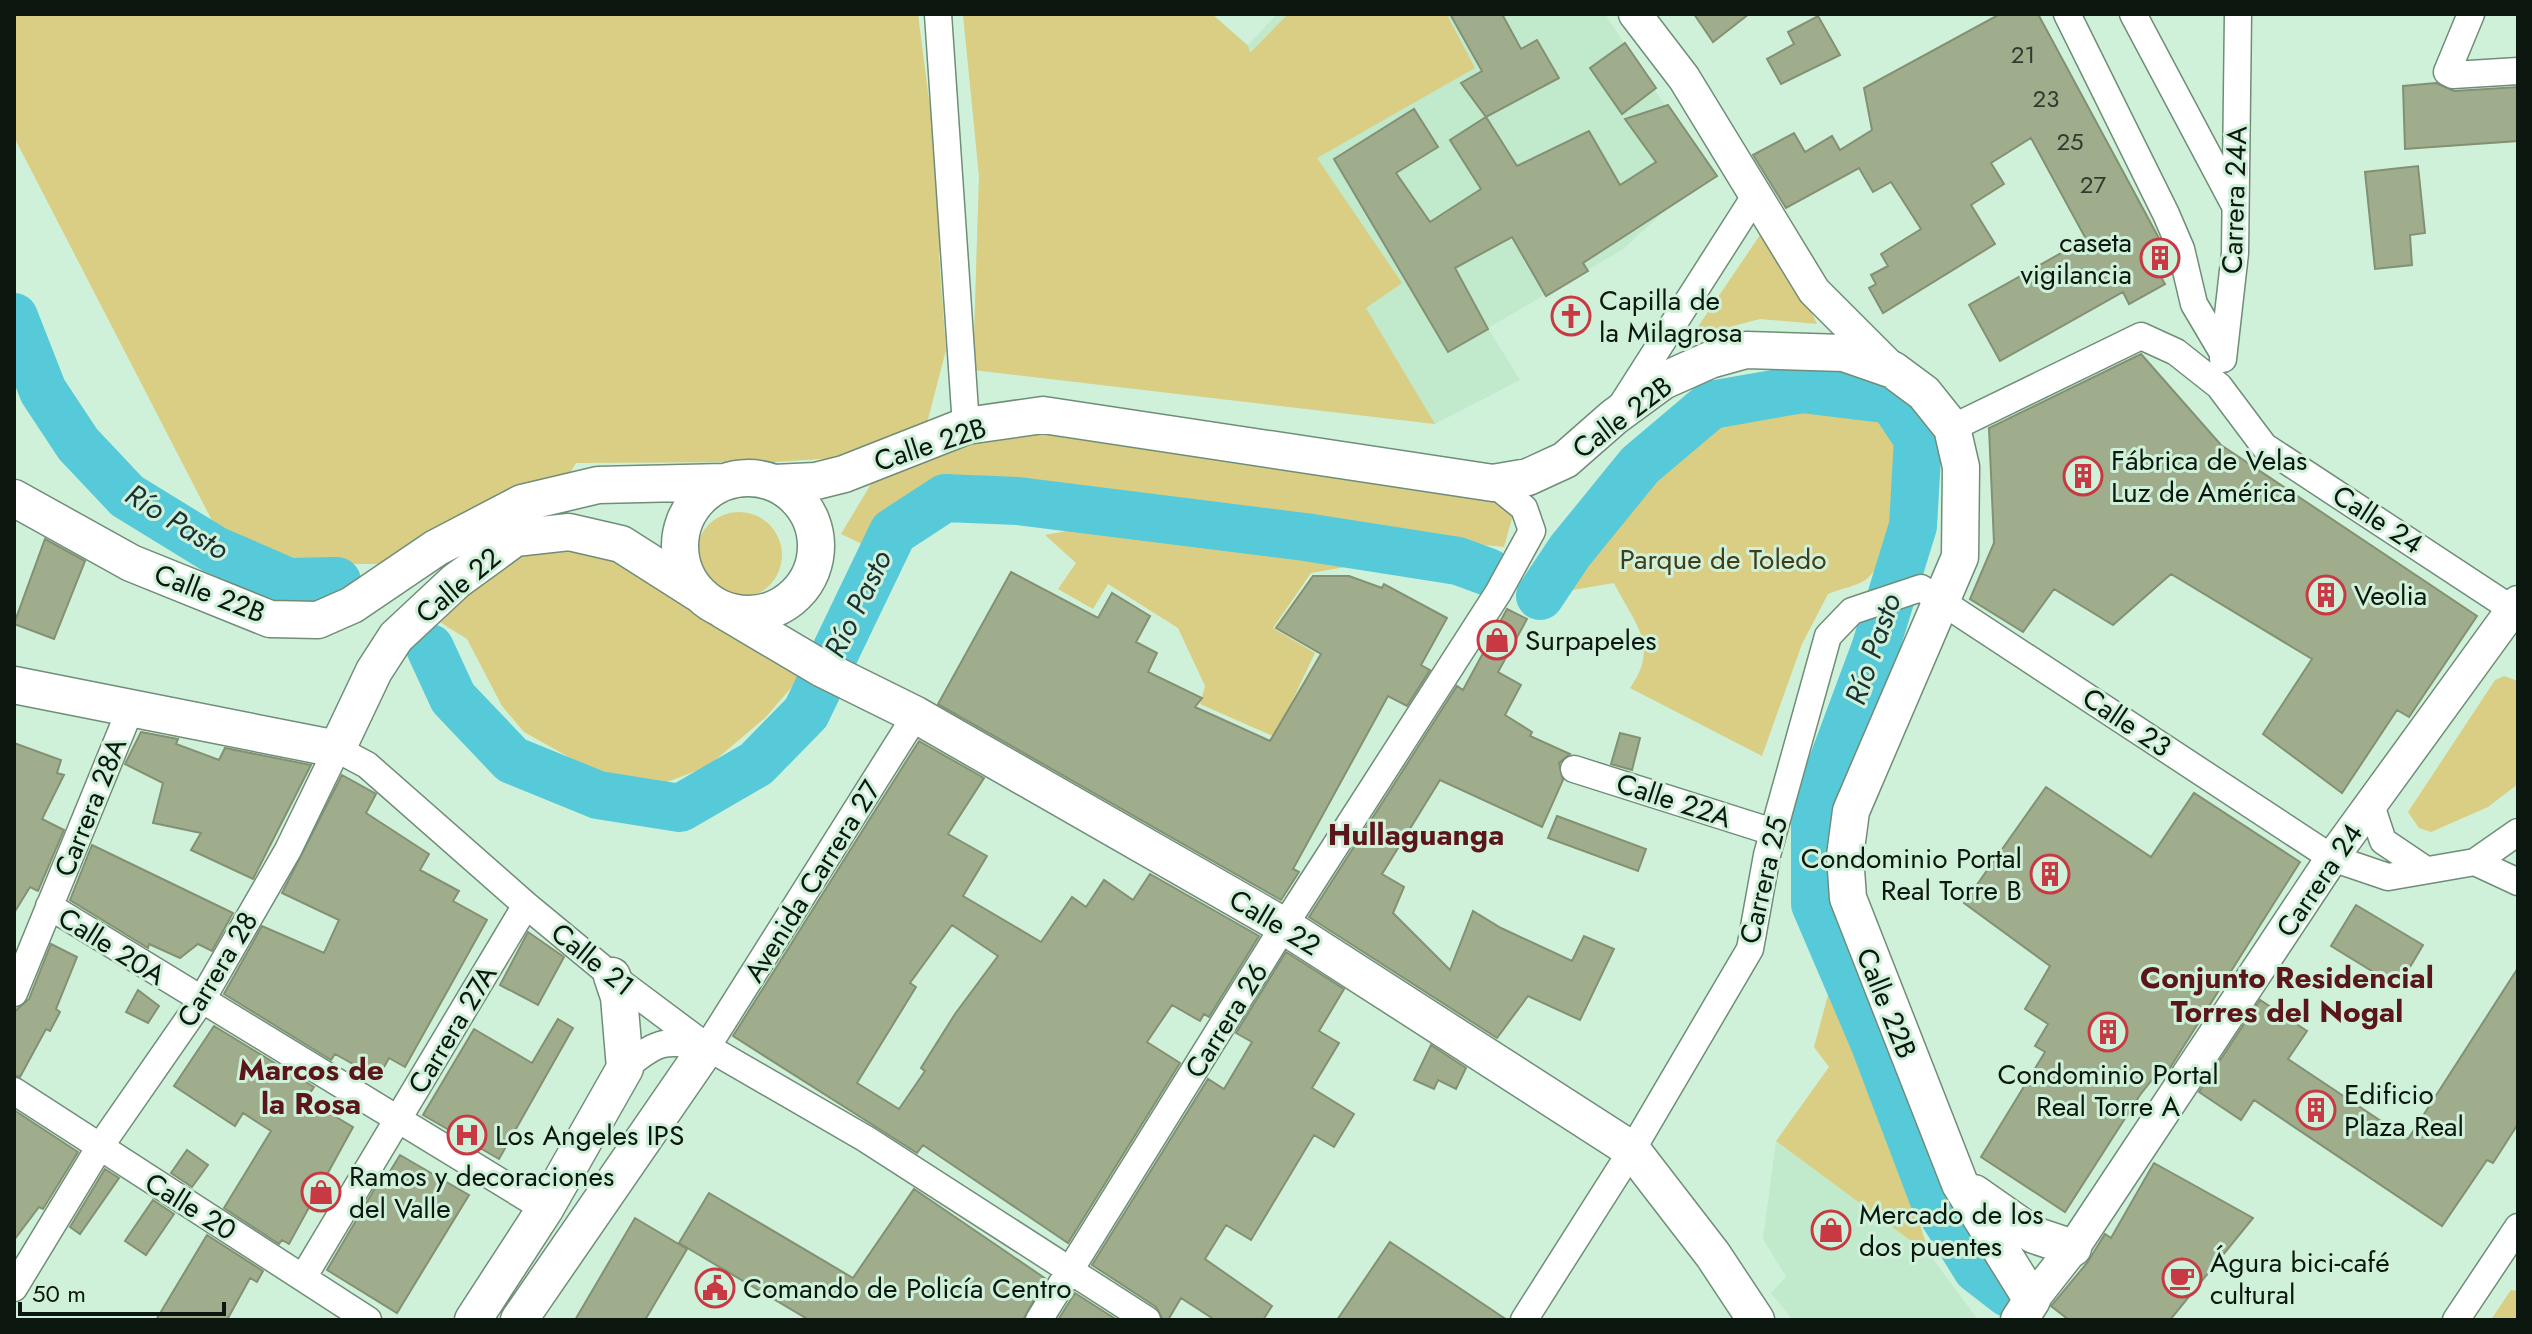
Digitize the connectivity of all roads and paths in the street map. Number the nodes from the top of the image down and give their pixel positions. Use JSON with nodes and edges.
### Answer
{"nodes":[{"id":1,"x":938,"y":14,"type":"edge"},
{"id":2,"x":1635,"y":14,"type":"edge"},
{"id":3,"x":2067,"y":14,"type":"edge"},
{"id":4,"x":2133,"y":14,"type":"edge"},
{"id":5,"x":2238,"y":14,"type":"edge"},
{"id":6,"x":2471,"y":14,"type":"edge"},
{"id":7,"x":2518,"y":71,"type":"edge"},
{"id":8,"x":1757,"y":193,"type":"junction"},
{"id":9,"x":2236,"y":207,"type":"junction"},
{"id":10,"x":2223,"y":353,"type":"junction"},
{"id":11,"x":1893,"y":370,"type":"junction"},
{"id":12,"x":2219,"y":386,"type":"junction"},
{"id":13,"x":1614,"y":417,"type":"junction"},
{"id":14,"x":966,"y":426,"type":"junction"},
{"id":15,"x":1952,"y":428,"type":"junction"},
{"id":16,"x":725,"y":482,"type":"junction"},
{"id":17,"x":774,"y":483,"type":"junction"},
{"id":18,"x":1493,"y":483,"type":"junction"},
{"id":19,"x":14,"y":498,"type":"edge"},
{"id":20,"x":1933,"y":594,"type":"junction"},
{"id":21,"x":710,"y":601,"type":"junction"},
{"id":22,"x":2517,"y":607,"type":"edge"},
{"id":23,"x":396,"y":637,"type":"joint"},
{"id":24,"x":14,"y":685,"type":"edge"},
{"id":25,"x":130,"y":710,"type":"junction"},
{"id":26,"x":916,"y":715,"type":"junction"},
{"id":27,"x":337,"y":749,"type":"junction"},
{"id":28,"x":1574,"y":769,"type":"dead end"},
{"id":29,"x":2371,"y":805,"type":"junction"},
{"id":30,"x":1773,"y":832,"type":"junction"},
{"id":31,"x":2518,"y":832,"type":"edge"},
{"id":32,"x":2332,"y":858,"type":"junction"},
{"id":33,"x":2475,"y":862,"type":"junction"},
{"id":34,"x":2426,"y":870,"type":"junction"},
{"id":35,"x":2518,"y":882,"type":"edge"},
{"id":36,"x":526,"y":905,"type":"junction"},
{"id":37,"x":49,"y":906,"type":"junction"},
{"id":38,"x":1284,"y":926,"type":"junction"},
{"id":39,"x":612,"y":976,"type":"junction"},
{"id":40,"x":14,"y":993,"type":"edge"},
{"id":41,"x":201,"y":1001,"type":"junction"},
{"id":42,"x":707,"y":1047,"type":"junction"},
{"id":43,"x":625,"y":1068,"type":"junction"},
{"id":44,"x":14,"y":1091,"type":"edge"},
{"id":45,"x":397,"y":1122,"type":"junction"},
{"id":46,"x":99,"y":1148,"type":"junction"},
{"id":47,"x":1632,"y":1150,"type":"junction"},
{"id":48,"x":1960,"y":1184,"type":"junction"},
{"id":49,"x":545,"y":1209,"type":"junction"},
{"id":50,"x":2518,"y":1227,"type":"edge"},
{"id":51,"x":2073,"y":1248,"type":"junction"},
{"id":52,"x":1071,"y":1270,"type":"junction"},
{"id":53,"x":304,"y":1276,"type":"junction"},
{"id":54,"x":14,"y":1288,"type":"edge"},
{"id":55,"x":2026,"y":1309,"type":"edge"},
{"id":56,"x":368,"y":1320,"type":"edge"},
{"id":57,"x":473,"y":1320,"type":"edge"},
{"id":58,"x":519,"y":1320,"type":"edge"},
{"id":59,"x":1039,"y":1320,"type":"edge"},
{"id":60,"x":1147,"y":1320,"type":"edge"},
{"id":61,"x":1524,"y":1320,"type":"edge"},
{"id":62,"x":1756,"y":1320,"type":"edge"},
{"id":63,"x":2456,"y":1320,"type":"edge"}],
"edges":[{"from":1,"to":14,"type":"street"},
{"from":2,"to":8,"type":"street"},
{"from":3,"to":10,"type":"street"},
{"from":4,"to":9,"type":"street"},
{"from":5,"to":9,"type":"street","name":"Carrera 24A"},
{"from":6,"to":7,"type":"street"},
{"from":8,"to":11,"type":"street"},
{"from":8,"to":13,"type":"street"},
{"from":9,"to":10,"type":"street","name":"Carrera 24A"},
{"from":10,"to":12,"type":"street","name":"Carrera 24A"},
{"from":11,"to":13,"type":"main road","name":"Calle 22B"},
{"from":11,"to":15,"type":"main road","name":"Calle 22B"},
{"from":12,"to":15,"type":"street","name":"Calle 24"},
{"from":12,"to":22,"type":"street","name":"Calle 24"},
{"from":13,"to":18,"type":"main road","name":"Calle 22B"},
{"from":14,"to":17,"type":"main road","name":"Calle 22B"},
{"from":14,"to":18,"type":"main road","name":"Calle 22B"},
{"from":15,"to":20,"type":"main road","name":"Calle 22B"},
{"from":16,"to":17,"type":"main road"},
{"from":16,"to":19,"type":"main road","name":"Calle 22B"},
{"from":16,"to":21,"type":"main road"},
{"from":17,"to":21,"type":"main road"},
{"from":18,"to":38,"type":"street","name":"Carrera 26"},
{"from":20,"to":30,"type":"street","name":"Carrera 25"},
{"from":20,"to":32,"type":"street","name":"Calle 23"},
{"from":20,"to":48,"type":"main road","name":"Calle 22B"},
{"from":21,"to":23,"type":"main road","name":"Calle 22"},
{"from":21,"to":26,"type":"main road","name":"Calle 22"},
{"from":22,"to":29,"type":"street","name":"Carrera 24"},
{"from":23,"to":27,"type":"main road","name":"Carrera 28"},
{"from":24,"to":25,"type":"main road","name":"Calle 21"},
{"from":25,"to":27,"type":"main road","name":"Calle 21"},
{"from":25,"to":37,"type":"street","name":"Carrera 28A"},
{"from":26,"to":38,"type":"main road","name":"Calle 22"},
{"from":26,"to":42,"type":"street","name":"Avenida Carrera 27"},
{"from":27,"to":36,"type":"street","name":"Calle 21"},
{"from":27,"to":41,"type":"street","name":"Carrera 28"},
{"from":28,"to":30,"type":"street","name":"Calle 22A"},
{"from":29,"to":32,"type":"street","name":"Carrera 24"},
{"from":29,"to":34,"type":"street"},
{"from":30,"to":47,"type":"street","name":"Carrera 25"},
{"from":31,"to":33,"type":"street"},
{"from":32,"to":34,"type":"street","name":"Calle 23"},
{"from":32,"to":51,"type":"street","name":"Carrera 24"},
{"from":33,"to":34,"type":"street","name":"Calle 23"},
{"from":33,"to":35,"type":"street"},
{"from":36,"to":39,"type":"street","name":"Calle 21"},
{"from":36,"to":45,"type":"street","name":"Carrera 27A"},
{"from":37,"to":40,"type":"street","name":"Carrera 28A"},
{"from":37,"to":41,"type":"street","name":"Calle 20A"},
{"from":38,"to":47,"type":"main road","name":"Calle 22"},
{"from":38,"to":52,"type":"street","name":"Carrera 26"},
{"from":39,"to":42,"type":"street","name":"Calle 21"},
{"from":39,"to":43,"type":"main road"},
{"from":41,"to":45,"type":"street","name":"Calle 20A"},
{"from":41,"to":46,"type":"street","name":"Carrera 28"},
{"from":42,"to":43,"type":"street"},
{"from":42,"to":52,"type":"street","name":"Calle 21"},
{"from":42,"to":58,"type":"main road","name":"Avenida Carrera 27"},
{"from":43,"to":49,"type":"main road"},
{"from":44,"to":46,"type":"street","name":"Calle 20"},
{"from":45,"to":49,"type":"street","name":"Calle 20A"},
{"from":45,"to":53,"type":"street","name":"Carrera 27A"},
{"from":46,"to":53,"type":"street","name":"Calle 20"},
{"from":46,"to":54,"type":"street","name":"Carrera 28"},
{"from":47,"to":61,"type":"street","name":"Carrera 25"},
{"from":47,"to":62,"type":"main road","name":"Calle 22"},
{"from":48,"to":51,"type":"main road"},
{"from":48,"to":55,"type":"main road","name":"Calle 22B"},
{"from":49,"to":57,"type":"main road"},
{"from":50,"to":63,"type":"street"},
{"from":51,"to":55,"type":"street","name":"Carrera 24"},
{"from":52,"to":59,"type":"street","name":"Carrera 26"},
{"from":52,"to":60,"type":"street","name":"Calle 21"},
{"from":53,"to":56,"type":"street","name":"Calle 20"}]}
